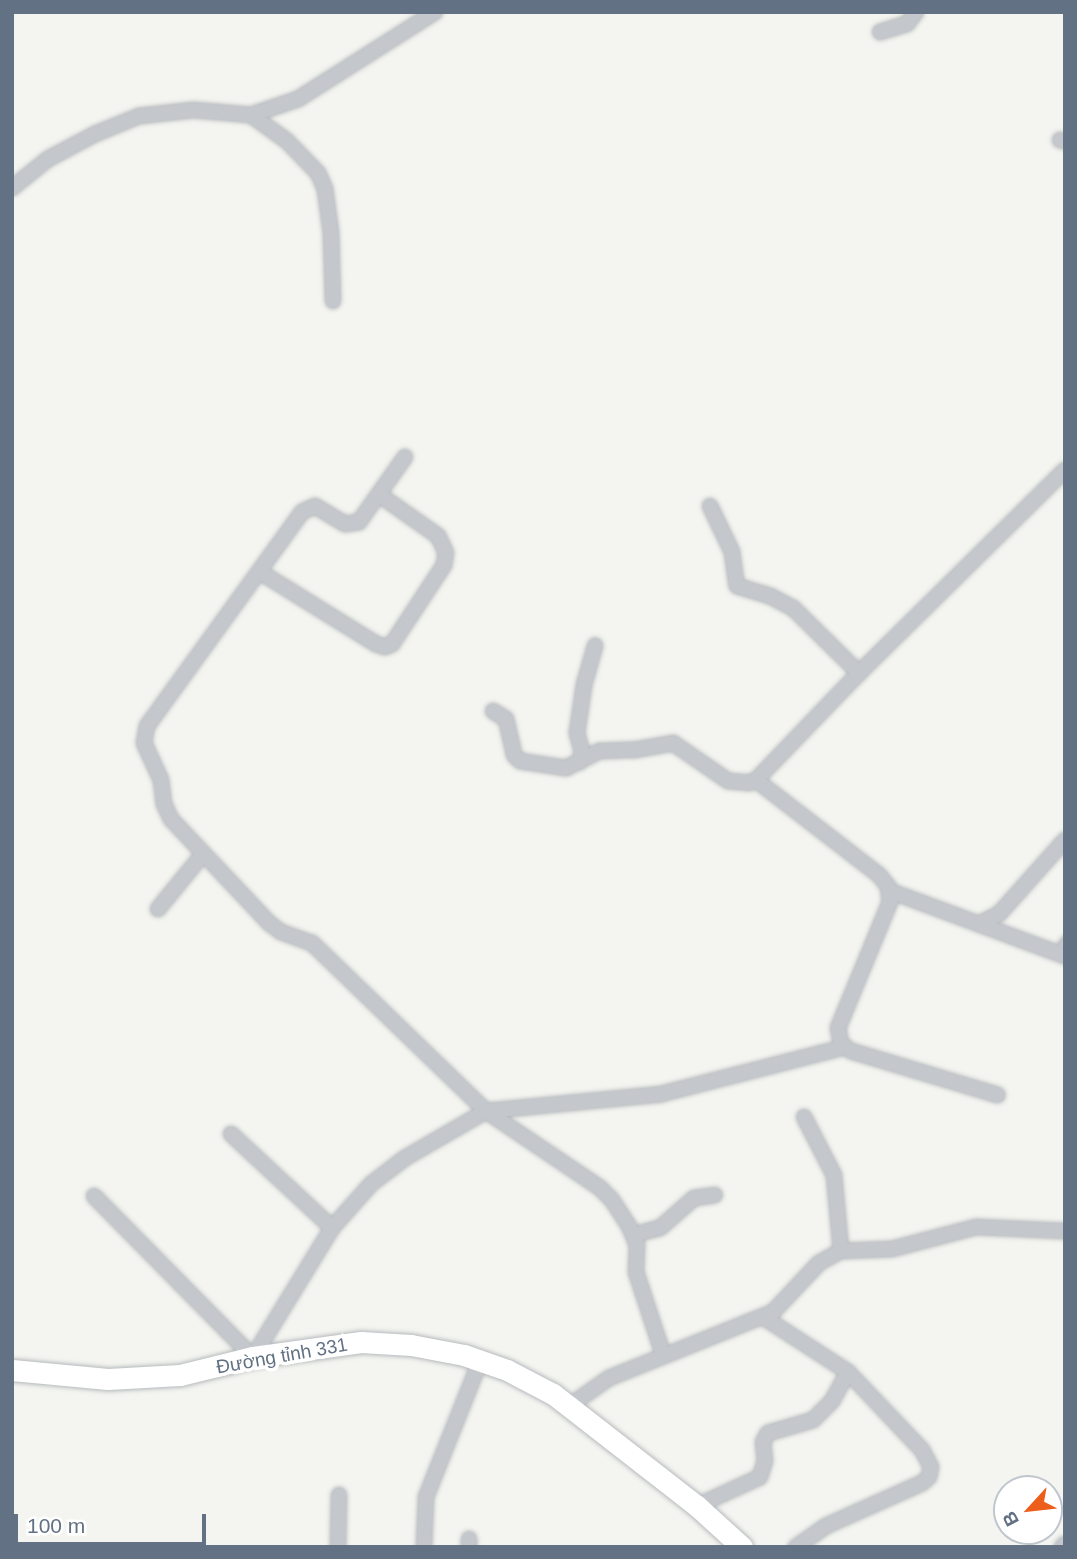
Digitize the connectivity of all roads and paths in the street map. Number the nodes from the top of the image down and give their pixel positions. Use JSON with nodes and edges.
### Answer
{"nodes":[{"id":1,"x":435,"y":12,"type":"edge"},
{"id":2,"x":916,"y":12,"type":"edge"},
{"id":3,"x":880,"y":32,"type":"dead end"},
{"id":4,"x":251,"y":115,"type":"junction"},
{"id":5,"x":12,"y":188,"type":"edge"},
{"id":6,"x":333,"y":301,"type":"dead end"},
{"id":7,"x":405,"y":457,"type":"dead end"},
{"id":8,"x":1065,"y":470,"type":"edge"},
{"id":9,"x":381,"y":496,"type":"junction"},
{"id":10,"x":710,"y":506,"type":"dead end"},
{"id":11,"x":260,"y":572,"type":"junction"},
{"id":12,"x":595,"y":646,"type":"dead end"},
{"id":13,"x":859,"y":673,"type":"junction"},
{"id":14,"x":493,"y":710,"type":"dead end"},
{"id":15,"x":580,"y":762,"type":"junction"},
{"id":16,"x":756,"y":780,"type":"junction"},
{"id":17,"x":1065,"y":840,"type":"edge"},
{"id":18,"x":203,"y":854,"type":"junction"},
{"id":19,"x":890,"y":891,"type":"junction"},
{"id":20,"x":158,"y":909,"type":"dead end"},
{"id":21,"x":979,"y":924,"type":"junction"},
{"id":22,"x":1065,"y":940,"type":"edge"},
{"id":23,"x":1060,"y":954,"type":"edge"},
{"id":24,"x":845,"y":1047,"type":"junction"},
{"id":25,"x":998,"y":1095,"type":"dead end"},
{"id":26,"x":486,"y":1111,"type":"junction"},
{"id":27,"x":804,"y":1117,"type":"dead end"},
{"id":28,"x":231,"y":1134,"type":"dead end"},
{"id":29,"x":715,"y":1195,"type":"dead end"},
{"id":30,"x":94,"y":1196,"type":"dead end"},
{"id":31,"x":332,"y":1228,"type":"junction"},
{"id":32,"x":1065,"y":1231,"type":"edge"},
{"id":33,"x":634,"y":1235,"type":"junction"},
{"id":34,"x":841,"y":1251,"type":"junction"},
{"id":35,"x":763,"y":1317,"type":"junction"},
{"id":36,"x":663,"y":1354,"type":"junction"},
{"id":37,"x":253,"y":1357,"type":"junction"},
{"id":38,"x":481,"y":1359,"type":"junction"},
{"id":39,"x":12,"y":1370,"type":"edge"},
{"id":40,"x":848,"y":1371,"type":"junction"},
{"id":41,"x":568,"y":1407,"type":"junction"},
{"id":42,"x":339,"y":1495,"type":"dead end"},
{"id":43,"x":697,"y":1506,"type":"junction"},
{"id":44,"x":338,"y":1547,"type":"edge"},
{"id":45,"x":424,"y":1547,"type":"edge"},
{"id":46,"x":743,"y":1547,"type":"edge"},
{"id":47,"x":796,"y":1547,"type":"edge"}],
"edges":[{"from":1,"to":4,"type":"street"},
{"from":2,"to":3,"type":"street"},
{"from":4,"to":5,"type":"street"},
{"from":4,"to":6,"type":"street"},
{"from":7,"to":9,"type":"street"},
{"from":8,"to":13,"type":"street"},
{"from":9,"to":11,"type":"street"},
{"from":9,"to":11,"type":"street"},
{"from":10,"to":13,"type":"street"},
{"from":11,"to":18,"type":"street"},
{"from":12,"to":15,"type":"street"},
{"from":13,"to":16,"type":"street"},
{"from":14,"to":15,"type":"street"},
{"from":15,"to":16,"type":"street"},
{"from":16,"to":19,"type":"street"},
{"from":17,"to":21,"type":"street"},
{"from":18,"to":20,"type":"street"},
{"from":18,"to":26,"type":"street"},
{"from":19,"to":21,"type":"street"},
{"from":19,"to":24,"type":"street"},
{"from":21,"to":23,"type":"street"},
{"from":22,"to":23,"type":"lane"},
{"from":24,"to":25,"type":"street"},
{"from":24,"to":26,"type":"street"},
{"from":26,"to":31,"type":"street"},
{"from":26,"to":33,"type":"street"},
{"from":27,"to":34,"type":"street"},
{"from":28,"to":31,"type":"street"},
{"from":29,"to":33,"type":"street"},
{"from":30,"to":37,"type":"street"},
{"from":31,"to":37,"type":"street"},
{"from":32,"to":34,"type":"street"},
{"from":33,"to":36,"type":"street"},
{"from":34,"to":35,"type":"street"},
{"from":35,"to":36,"type":"street"},
{"from":35,"to":40,"type":"street"},
{"from":36,"to":41,"type":"street"},
{"from":37,"to":38,"type":"main road","name":"Đường tỉnh 331"},
{"from":37,"to":39,"type":"main road","name":"Đường tỉnh 331"},
{"from":38,"to":41,"type":"main road","name":"Đường tỉnh 331"},
{"from":38,"to":45,"type":"street"},
{"from":40,"to":43,"type":"street"},
{"from":40,"to":47,"type":"street"},
{"from":41,"to":43,"type":"main road","name":"Đường tỉnh 331"},
{"from":42,"to":44,"type":"street"},
{"from":43,"to":46,"type":"main road","name":"Đường tỉnh 331"}]}
